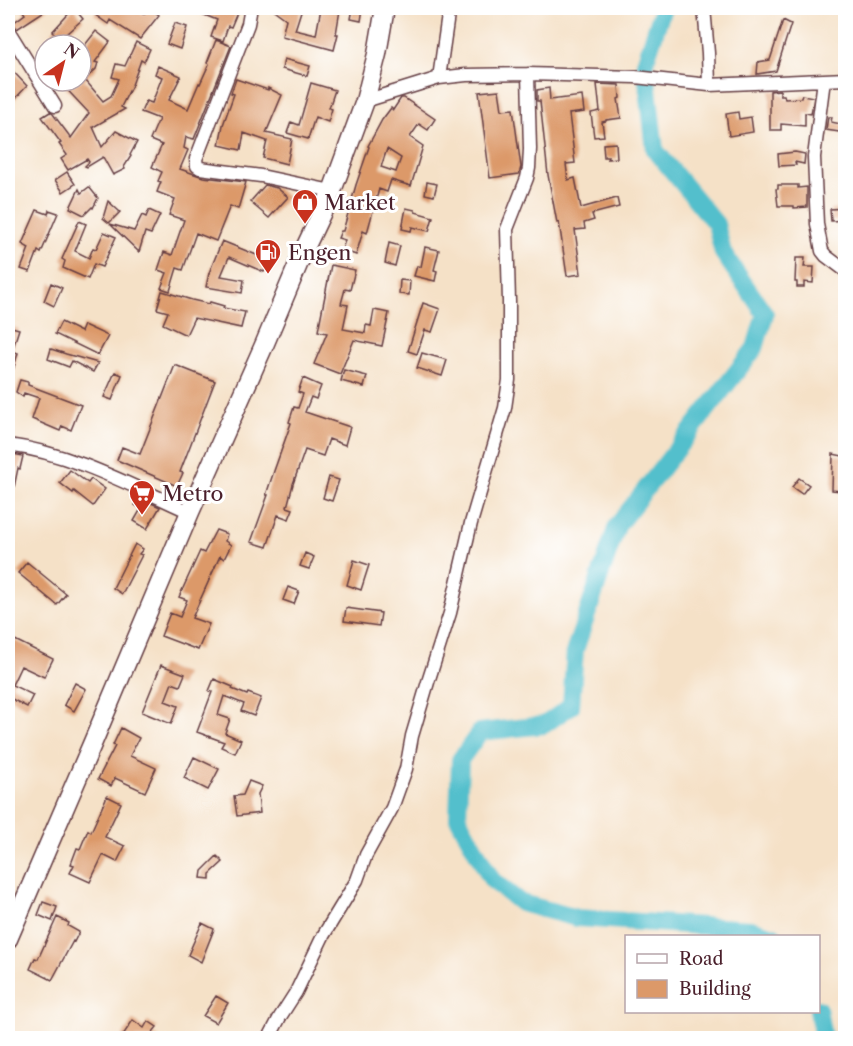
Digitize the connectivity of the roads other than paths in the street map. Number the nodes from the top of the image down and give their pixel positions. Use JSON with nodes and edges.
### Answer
{"nodes":[{"id":1,"x":248,"y":8,"type":"edge"},
{"id":2,"x":386,"y":8,"type":"edge"},
{"id":3,"x":448,"y":8,"type":"edge"},
{"id":4,"x":704,"y":8,"type":"edge"},
{"id":5,"x":8,"y":30,"type":"edge"},
{"id":6,"x":528,"y":74,"type":"junction"},
{"id":7,"x":439,"y":78,"type":"junction"},
{"id":8,"x":846,"y":79,"type":"edge"},
{"id":9,"x":824,"y":80,"type":"junction"},
{"id":10,"x":709,"y":85,"type":"junction"},
{"id":11,"x":365,"y":101,"type":"junction"},
{"id":12,"x":56,"y":106,"type":"dead end"},
{"id":13,"x":332,"y":191,"type":"junction"},
{"id":14,"x":846,"y":271,"type":"edge"},
{"id":15,"x":8,"y":445,"type":"edge"},
{"id":16,"x":190,"y":512,"type":"junction"},
{"id":17,"x":8,"y":939,"type":"edge"},
{"id":18,"x":269,"y":1038,"type":"edge"}],
"edges":[{"from":1,"to":13,"type":"street"},
{"from":2,"to":11,"type":"highway"},
{"from":3,"to":7,"type":"street"},
{"from":4,"to":10,"type":"street"},
{"from":5,"to":12,"type":"street"},
{"from":6,"to":7,"type":"street"},
{"from":6,"to":10,"type":"street"},
{"from":6,"to":18,"type":"street"},
{"from":7,"to":11,"type":"street"},
{"from":8,"to":9,"type":"street"},
{"from":9,"to":10,"type":"street"},
{"from":9,"to":14,"type":"street"},
{"from":11,"to":13,"type":"highway"},
{"from":13,"to":16,"type":"highway"},
{"from":15,"to":16,"type":"street"},
{"from":16,"to":17,"type":"highway"}]}
